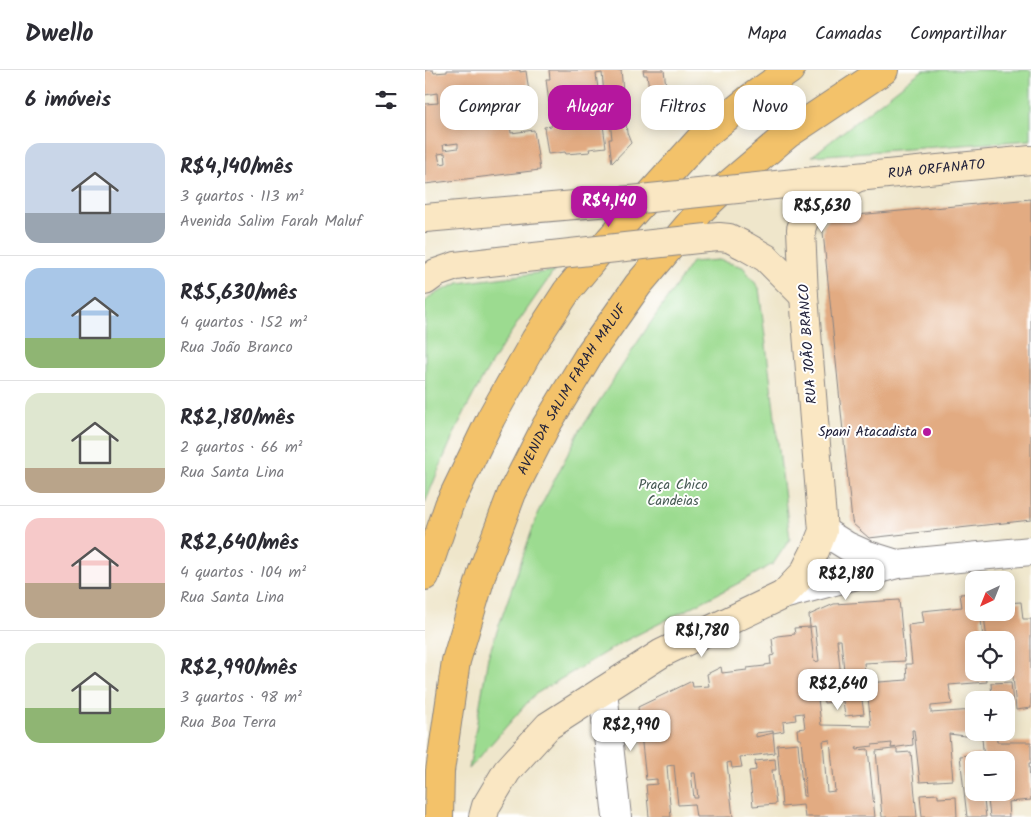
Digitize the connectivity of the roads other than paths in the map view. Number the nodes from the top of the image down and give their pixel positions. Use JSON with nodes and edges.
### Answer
{"nodes":[{"id":1,"x":791,"y":70,"type":"edge"},
{"id":2,"x":885,"y":70,"type":"edge"},
{"id":3,"x":1031,"y":160,"type":"edge"},
{"id":4,"x":858,"y":177,"type":"junction"},
{"id":5,"x":425,"y":218,"type":"edge"},
{"id":6,"x":425,"y":281,"type":"edge"},
{"id":7,"x":804,"y":296,"type":"junction"},
{"id":8,"x":823,"y":531,"type":"junction"},
{"id":9,"x":1031,"y":551,"type":"edge"},
{"id":10,"x":897,"y":564,"type":"junction"},
{"id":11,"x":425,"y":576,"type":"edge"},
{"id":12,"x":783,"y":595,"type":"junction"},
{"id":13,"x":603,"y":690,"type":"junction"},
{"id":14,"x":439,"y":817,"type":"edge"},
{"id":15,"x":483,"y":817,"type":"edge"},
{"id":16,"x":617,"y":817,"type":"edge"}],
"edges":[{"from":1,"to":11,"type":"highway"},
{"from":2,"to":14,"type":"highway","name":"AVENIDA SALIM FARAH MALUF"},
{"from":3,"to":4,"type":"main road","name":"RUA ORFANATO"},
{"from":4,"to":5,"type":"main road","name":"RUA ORFANATO","bridge":true},
{"from":4,"to":7,"type":"main road","name":"RUA JOÃO BRANCO"},
{"from":6,"to":7,"type":"main road","bridge":true},
{"from":7,"to":8,"type":"main road","name":"RUA JOÃO BRANCO"},
{"from":8,"to":10,"type":"street"},
{"from":8,"to":12,"type":"main road","name":"RUA JOÃO BRANCO"},
{"from":9,"to":10,"type":"street"},
{"from":10,"to":12,"type":"street"},
{"from":12,"to":13,"type":"main road","name":"RUA JOÃO BRANCO"},
{"from":13,"to":15,"type":"main road","name":"RUA JOÃO BRANCO"},
{"from":13,"to":16,"type":"street"}]}
